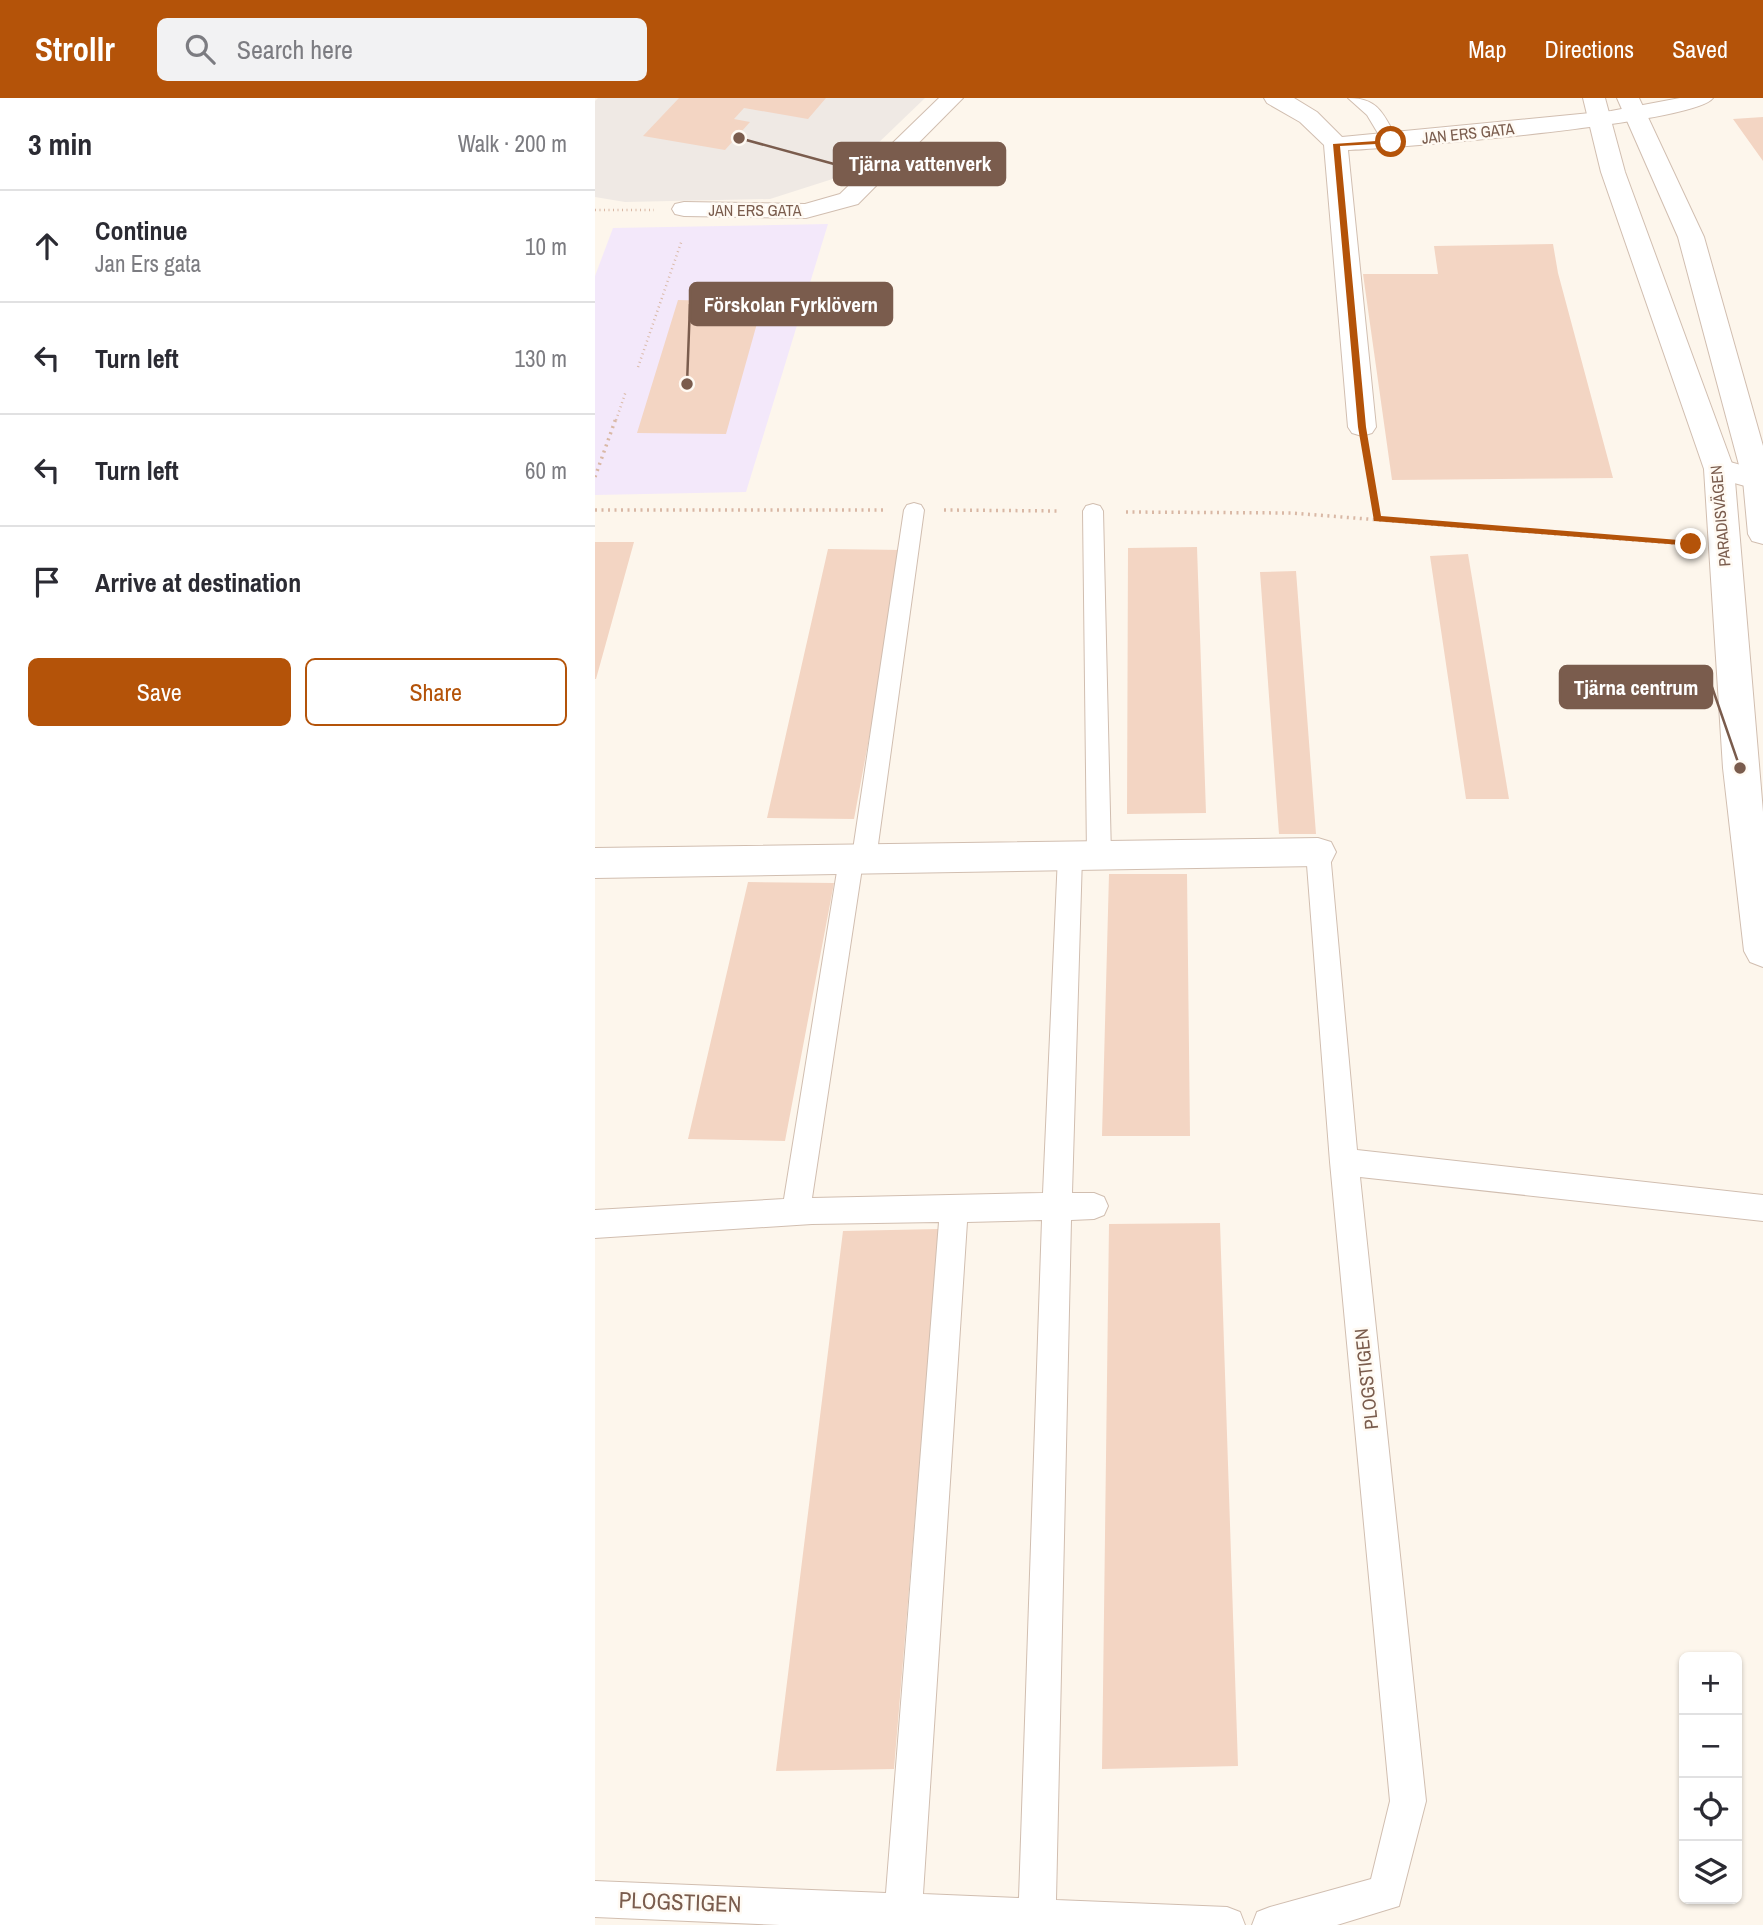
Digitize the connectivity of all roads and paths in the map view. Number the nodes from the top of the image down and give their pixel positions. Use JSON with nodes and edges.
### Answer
{"nodes":[{"id":1,"x":952,"y":98,"type":"edge"},
{"id":2,"x":1275,"y":98,"type":"edge"},
{"id":3,"x":1356,"y":98,"type":"edge"},
{"id":4,"x":1702,"y":98,"type":"edge"},
{"id":5,"x":1631,"y":106,"type":"edge"},
{"id":6,"x":1596,"y":108,"type":"edge"},
{"id":7,"x":1391,"y":142,"type":"junction"},
{"id":8,"x":1336,"y":144,"type":"junction"},
{"id":9,"x":688,"y":209,"type":"junction"},
{"id":10,"x":595,"y":210,"type":"edge"},
{"id":11,"x":638,"y":367,"type":"dead end"},
{"id":12,"x":626,"y":391,"type":"dead end"},
{"id":13,"x":1362,"y":427,"type":"joint"},
{"id":14,"x":1719,"y":468,"type":"junction"},
{"id":15,"x":595,"y":477,"type":"edge"},
{"id":16,"x":1761,"y":480,"type":"edge"},
{"id":17,"x":595,"y":510,"type":"edge"},
{"id":18,"x":914,"y":510,"type":"junction"},
{"id":19,"x":1093,"y":512,"type":"junction"},
{"id":20,"x":1377,"y":519,"type":"junction"},
{"id":21,"x":1763,"y":534,"type":"edge"},
{"id":22,"x":1691,"y":544,"type":"dead end"},
{"id":23,"x":1318,"y":852,"type":"joint"},
{"id":24,"x":1085,"y":856,"type":"junction"},
{"id":25,"x":857,"y":859,"type":"junction"},
{"id":26,"x":595,"y":863,"type":"edge"},
{"id":27,"x":1763,"y":951,"type":"edge"},
{"id":28,"x":1344,"y":1162,"type":"junction"},
{"id":29,"x":1057,"y":1206,"type":"junction"},
{"id":30,"x":1094,"y":1206,"type":"dead end"},
{"id":31,"x":954,"y":1208,"type":"junction"},
{"id":32,"x":1763,"y":1208,"type":"edge"},
{"id":33,"x":796,"y":1212,"type":"junction"},
{"id":34,"x":595,"y":1224,"type":"edge"},
{"id":35,"x":595,"y":1899,"type":"edge"},
{"id":36,"x":903,"y":1912,"type":"junction"},
{"id":37,"x":1037,"y":1917,"type":"junction"},
{"id":38,"x":1227,"y":1925,"type":"edge"},
{"id":39,"x":1270,"y":1925,"type":"edge"}],
"edges":[{"from":1,"to":9,"type":"street","name":"JAN ERS GATA"},
{"from":2,"to":8,"type":"street"},
{"from":3,"to":7,"type":"lane"},
{"from":4,"to":5,"type":"street","name":"JAN ERS GATA"},
{"from":5,"to":6,"type":"street","name":"JAN ERS GATA"},
{"from":5,"to":16,"type":"street","name":"PARADISVÄGEN"},
{"from":6,"to":7,"type":"street","name":"JAN ERS GATA"},
{"from":6,"to":14,"type":"street","name":"PARADISVÄGEN"},
{"from":7,"to":8,"type":"street","name":"JAN ERS GATA"},
{"from":8,"to":13,"type":"street"},
{"from":9,"to":10,"type":"path"},
{"from":9,"to":11,"type":"path"},
{"from":12,"to":15,"type":"path"},
{"from":13,"to":20,"type":"path"},
{"from":14,"to":16,"type":"street"},
{"from":14,"to":27,"type":"street","name":"PARADISVÄGEN"},
{"from":16,"to":21,"type":"street","name":"PARADISVÄGEN"},
{"from":17,"to":18,"type":"path"},
{"from":18,"to":19,"type":"path"},
{"from":18,"to":25,"type":"lane"},
{"from":19,"to":20,"type":"path"},
{"from":19,"to":24,"type":"lane"},
{"from":20,"to":22,"type":"path"},
{"from":23,"to":24,"type":"street"},
{"from":23,"to":28,"type":"lane"},
{"from":24,"to":25,"type":"street"},
{"from":24,"to":29,"type":"lane"},
{"from":25,"to":26,"type":"street"},
{"from":25,"to":33,"type":"lane"},
{"from":28,"to":32,"type":"lane"},
{"from":28,"to":39,"type":"lane","name":"PLOGSTIGEN"},
{"from":29,"to":30,"type":"lane"},
{"from":29,"to":31,"type":"lane"},
{"from":29,"to":37,"type":"lane"},
{"from":31,"to":33,"type":"lane"},
{"from":31,"to":36,"type":"lane"},
{"from":33,"to":34,"type":"lane"},
{"from":35,"to":36,"type":"lane","name":"PLOGSTIGEN"},
{"from":36,"to":37,"type":"lane","name":"PLOGSTIGEN"},
{"from":37,"to":38,"type":"lane","name":"PLOGSTIGEN"}]}
